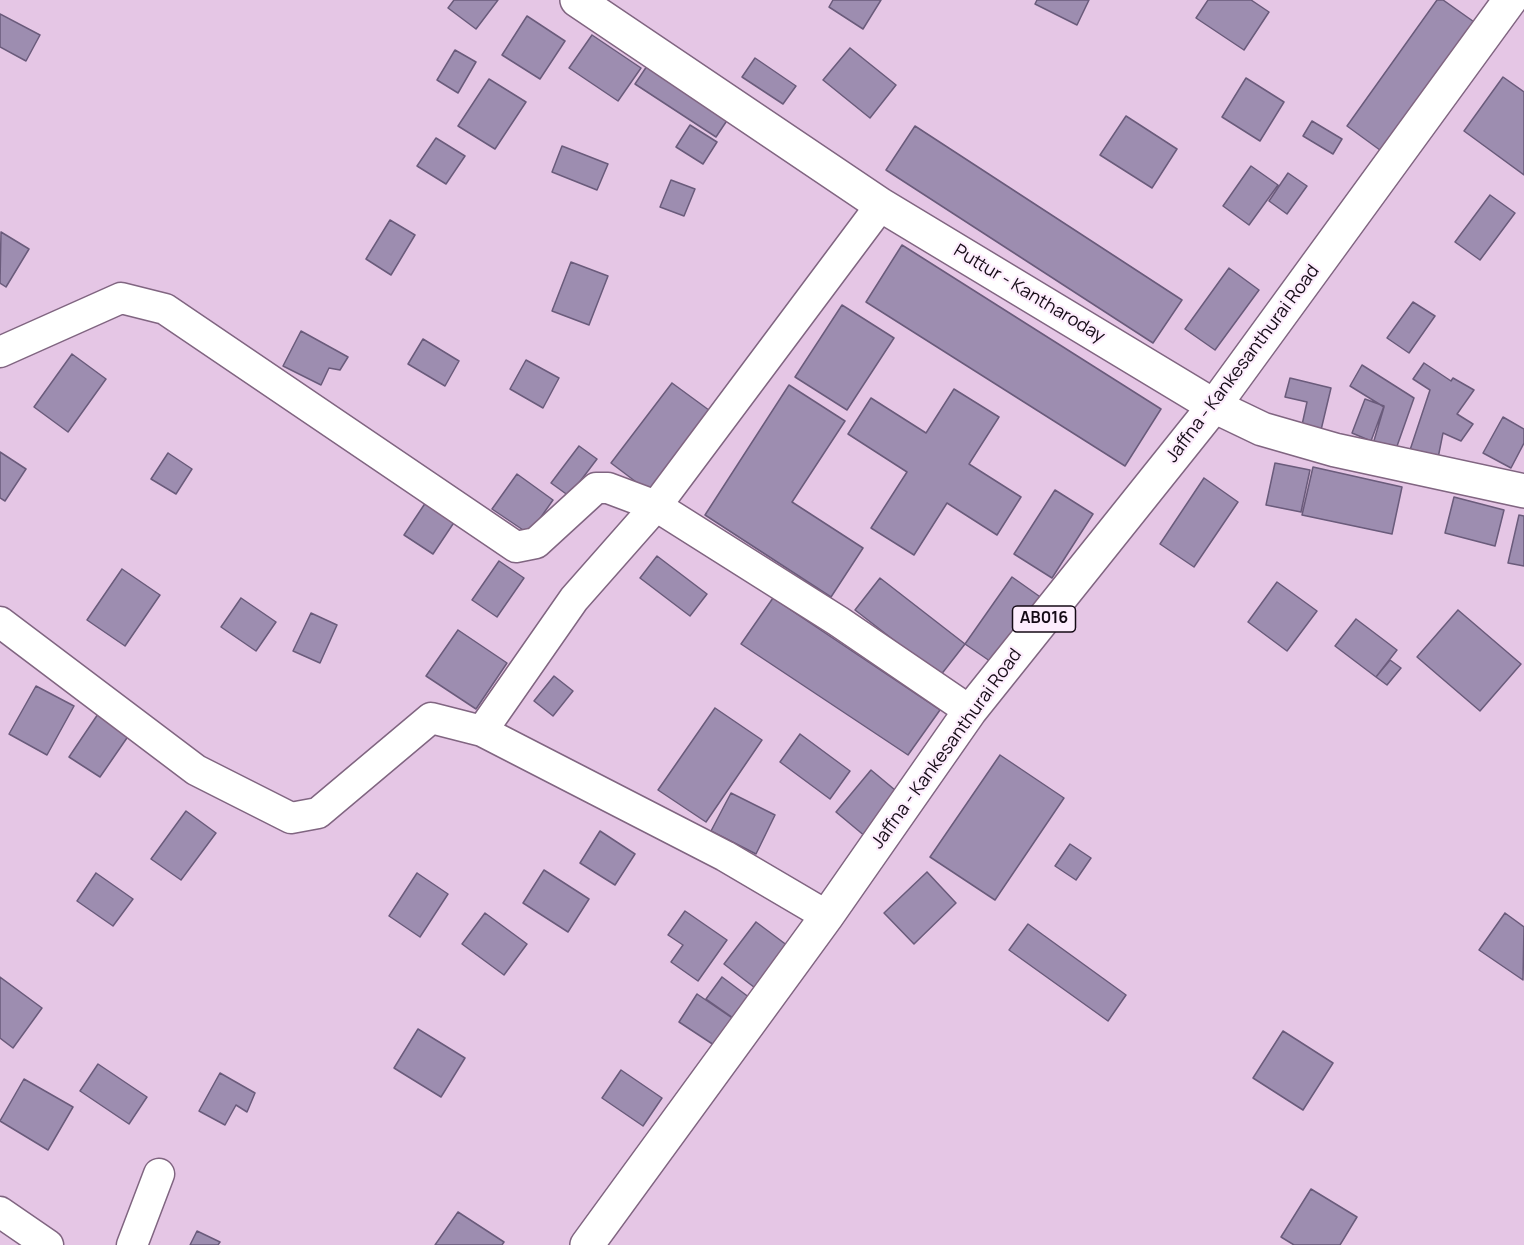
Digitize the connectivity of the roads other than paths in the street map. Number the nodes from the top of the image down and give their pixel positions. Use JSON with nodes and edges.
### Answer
{"nodes":[{"id":1,"x":577,"y":0,"type":"edge"},
{"id":2,"x":1510,"y":0,"type":"edge"},
{"id":3,"x":881,"y":205,"type":"junction"},
{"id":4,"x":0,"y":352,"type":"edge"},
{"id":5,"x":1214,"y":406,"type":"junction"},
{"id":6,"x":1524,"y":491,"type":"edge"},
{"id":7,"x":656,"y":506,"type":"junction"},
{"id":8,"x":0,"y":622,"type":"edge"},
{"id":9,"x":970,"y":711,"type":"junction"},
{"id":10,"x":482,"y":731,"type":"junction"},
{"id":11,"x":827,"y":916,"type":"junction"},
{"id":12,"x":159,"y":1174,"type":"dead end"},
{"id":13,"x":0,"y":1212,"type":"edge"},
{"id":14,"x":48,"y":1245,"type":"edge"},
{"id":15,"x":132,"y":1245,"type":"edge"},
{"id":16,"x":587,"y":1245,"type":"edge"}],
"edges":[{"from":1,"to":3,"type":"main road","name":"Puttur - Kantharoday"},
{"from":2,"to":5,"type":"main road","name":"Jaffna - Kankesanthurai Road","number":"AB016"},
{"from":3,"to":5,"type":"main road","name":"Puttur - Kantharoday"},
{"from":3,"to":7,"type":"street"},
{"from":4,"to":7,"type":"street"},
{"from":5,"to":6,"type":"main road","name":"Puttur - Kantharoday"},
{"from":5,"to":9,"type":"main road","name":"Jaffna - Kankesanthurai Road","number":"AB016"},
{"from":7,"to":9,"type":"street"},
{"from":7,"to":10,"type":"street"},
{"from":8,"to":10,"type":"street"},
{"from":9,"to":11,"type":"main road","name":"Jaffna - Kankesanthurai Road","number":"AB016"},
{"from":10,"to":11,"type":"street"},
{"from":11,"to":16,"type":"main road","name":"Jaffna - Kankesanthurai Road","number":"AB016"},
{"from":12,"to":15,"type":"street"},
{"from":13,"to":14,"type":"street"}]}
